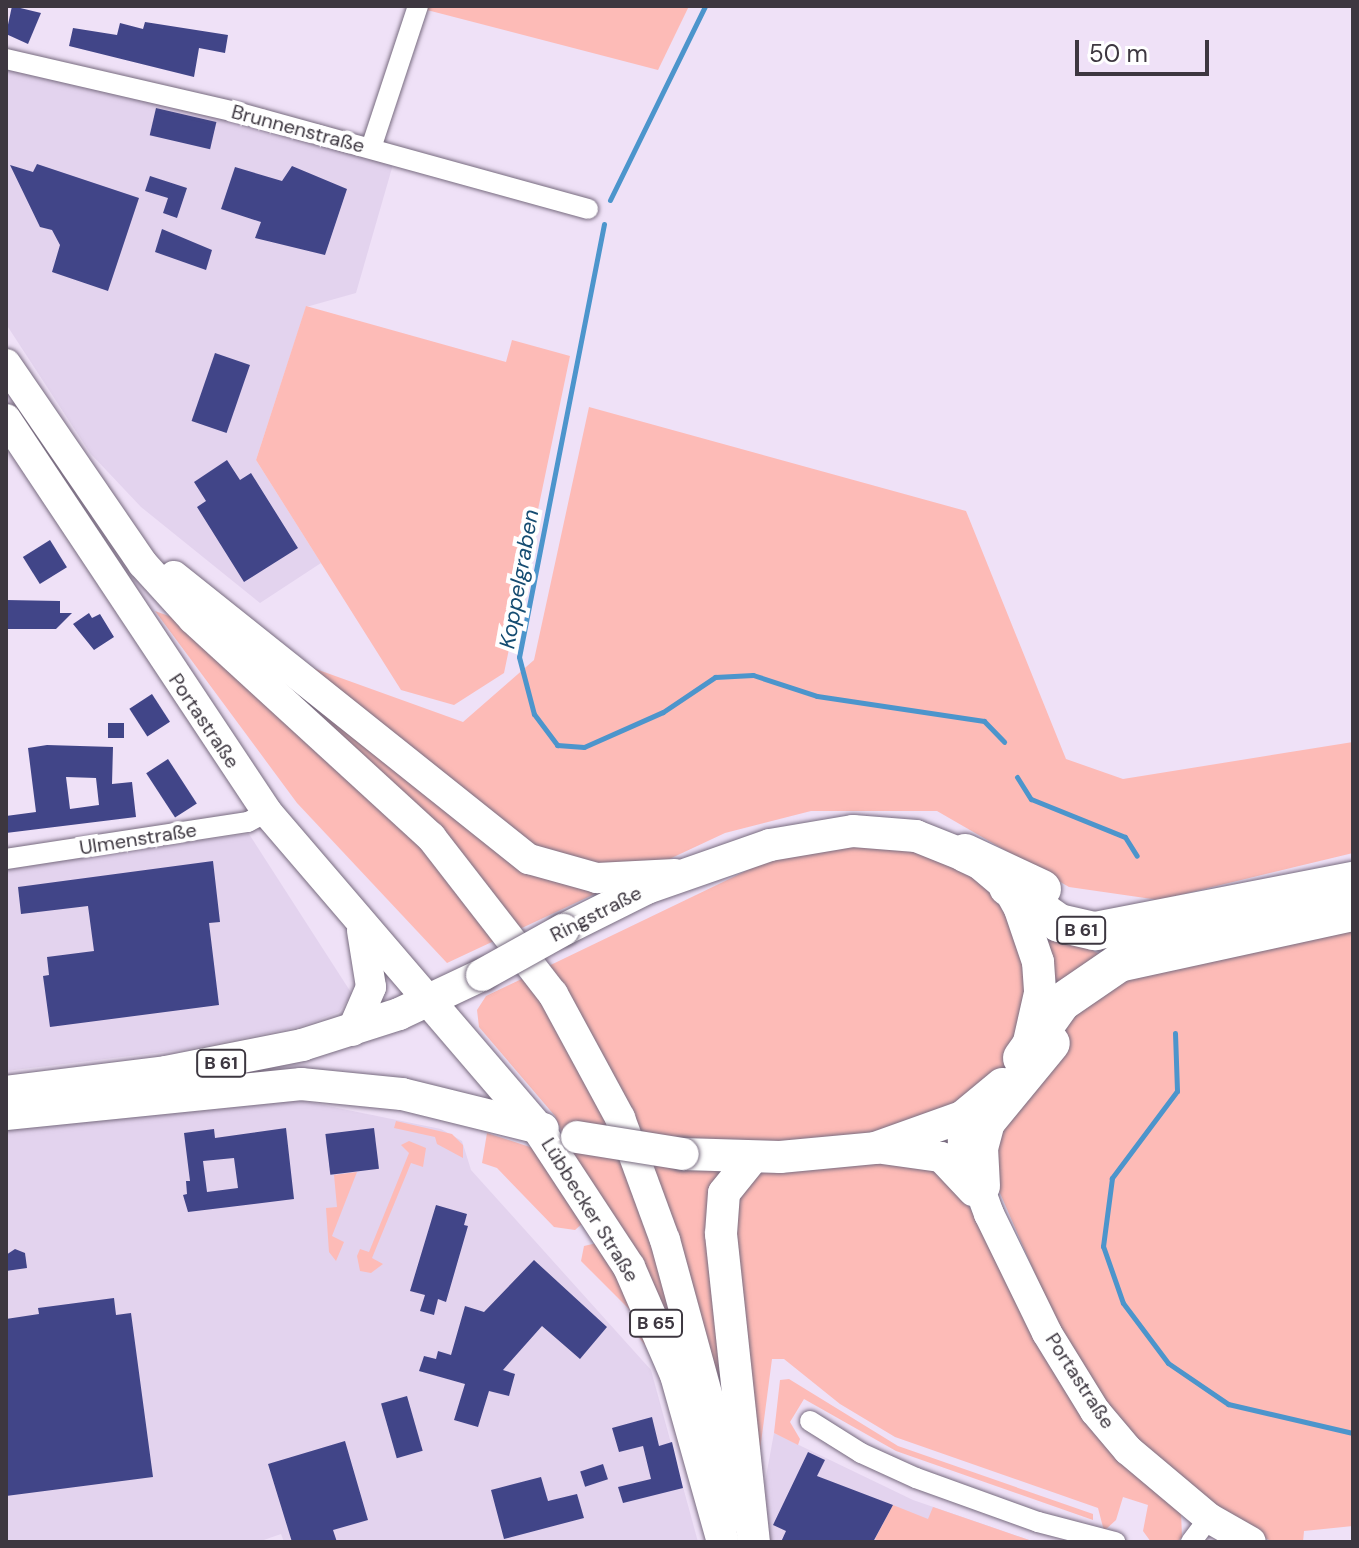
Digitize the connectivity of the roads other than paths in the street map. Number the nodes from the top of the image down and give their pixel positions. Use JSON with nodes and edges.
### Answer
{"nodes":[{"id":1,"x":418,"y":6,"type":"edge"},
{"id":2,"x":6,"y":59,"type":"edge"},
{"id":3,"x":371,"y":148,"type":"junction"},
{"id":4,"x":588,"y":209,"type":"dead end"},
{"id":5,"x":6,"y":364,"type":"edge"},
{"id":6,"x":6,"y":419,"type":"edge"},
{"id":7,"x":112,"y":523,"type":"junction"},
{"id":8,"x":267,"y":812,"type":"junction"},
{"id":9,"x":965,"y":853,"type":"junction"},
{"id":10,"x":6,"y":859,"type":"edge"},
{"id":11,"x":692,"y":870,"type":"junction"},
{"id":12,"x":1353,"y":881,"type":"edge"},
{"id":13,"x":1008,"y":887,"type":"junction"},
{"id":14,"x":1353,"y":912,"type":"edge"},
{"id":15,"x":1164,"y":918,"type":"junction"},
{"id":16,"x":360,"y":926,"type":"junction"},
{"id":17,"x":1105,"y":969,"type":"junction"},
{"id":18,"x":429,"y":1001,"type":"junction"},
{"id":19,"x":352,"y":1031,"type":"junction"},
{"id":20,"x":1022,"y":1058,"type":"junction"},
{"id":21,"x":6,"y":1092,"type":"edge"},
{"id":22,"x":6,"y":1114,"type":"edge"},
{"id":23,"x":962,"y":1117,"type":"junction"},
{"id":24,"x":537,"y":1127,"type":"junction"},
{"id":25,"x":875,"y":1148,"type":"junction"},
{"id":26,"x":765,"y":1157,"type":"junction"},
{"id":27,"x":985,"y":1200,"type":"junction"},
{"id":28,"x":810,"y":1421,"type":"dead end"},
{"id":29,"x":1200,"y":1530,"type":"edge"},
{"id":30,"x":723,"y":1542,"type":"edge"},
{"id":31,"x":747,"y":1542,"type":"edge"},
{"id":32,"x":754,"y":1542,"type":"edge"},
{"id":33,"x":1115,"y":1542,"type":"edge"},
{"id":34,"x":1251,"y":1542,"type":"edge"}],
"edges":[{"from":1,"to":3,"type":"street"},
{"from":2,"to":3,"type":"street","name":"Brunnenstraße"},
{"from":3,"to":4,"type":"street","name":"Brunnenstraße"},
{"from":5,"to":7,"type":"main road"},
{"from":6,"to":8,"type":"main road","name":"Portastraße"},
{"from":7,"to":11,"type":"main road"},
{"from":7,"to":31,"type":"main road"},
{"from":8,"to":10,"type":"street","name":"Ulmenstraße"},
{"from":8,"to":16,"type":"main road","name":"Portastraße"},
{"from":9,"to":11,"type":"main road","name":"Ringstraße","number":"B 61"},
{"from":9,"to":13,"type":"main road","name":"Ringstraße","number":"B 61"},
{"from":9,"to":15,"type":"highway"},
{"from":11,"to":18,"type":"main road","name":"Ringstraße","number":"B 61","bridge":true},
{"from":12,"to":15,"type":"highway","number":"B 61"},
{"from":13,"to":15,"type":"highway","number":"B 61"},
{"from":13,"to":20,"type":"main road","name":"Ringstraße","number":"B 61"},
{"from":14,"to":17,"type":"highway","number":"B 61"},
{"from":16,"to":18,"type":"main road","name":"Portastraße"},
{"from":16,"to":19,"type":"main road"},
{"from":17,"to":20,"type":"highway","number":"B 61"},
{"from":17,"to":27,"type":"highway"},
{"from":18,"to":19,"type":"main road","name":"Ringstraße","number":"B 61"},
{"from":18,"to":24,"type":"main road","name":"Lübbecker Straße","number":"B 65"},
{"from":19,"to":21,"type":"main road","name":"Ringstraße","number":"B 61"},
{"from":20,"to":23,"type":"main road","number":"B 61"},
{"from":22,"to":24,"type":"main road","number":"B 61"},
{"from":23,"to":25,"type":"main road","number":"B 61"},
{"from":23,"to":27,"type":"main road","name":"Portastraße"},
{"from":24,"to":26,"type":"main road","number":"B 61","bridge":true},
{"from":24,"to":30,"type":"main road","name":"Lübbecker Straße","number":"B 65"},
{"from":25,"to":26,"type":"main road","number":"B 61"},
{"from":25,"to":27,"type":"main road","name":"Portastraße"},
{"from":26,"to":32,"type":"main road"},
{"from":27,"to":29,"type":"main road","name":"Portastraße"},
{"from":28,"to":33,"type":"street"},
{"from":29,"to":34,"type":"main road","name":"Portastraße"}]}
